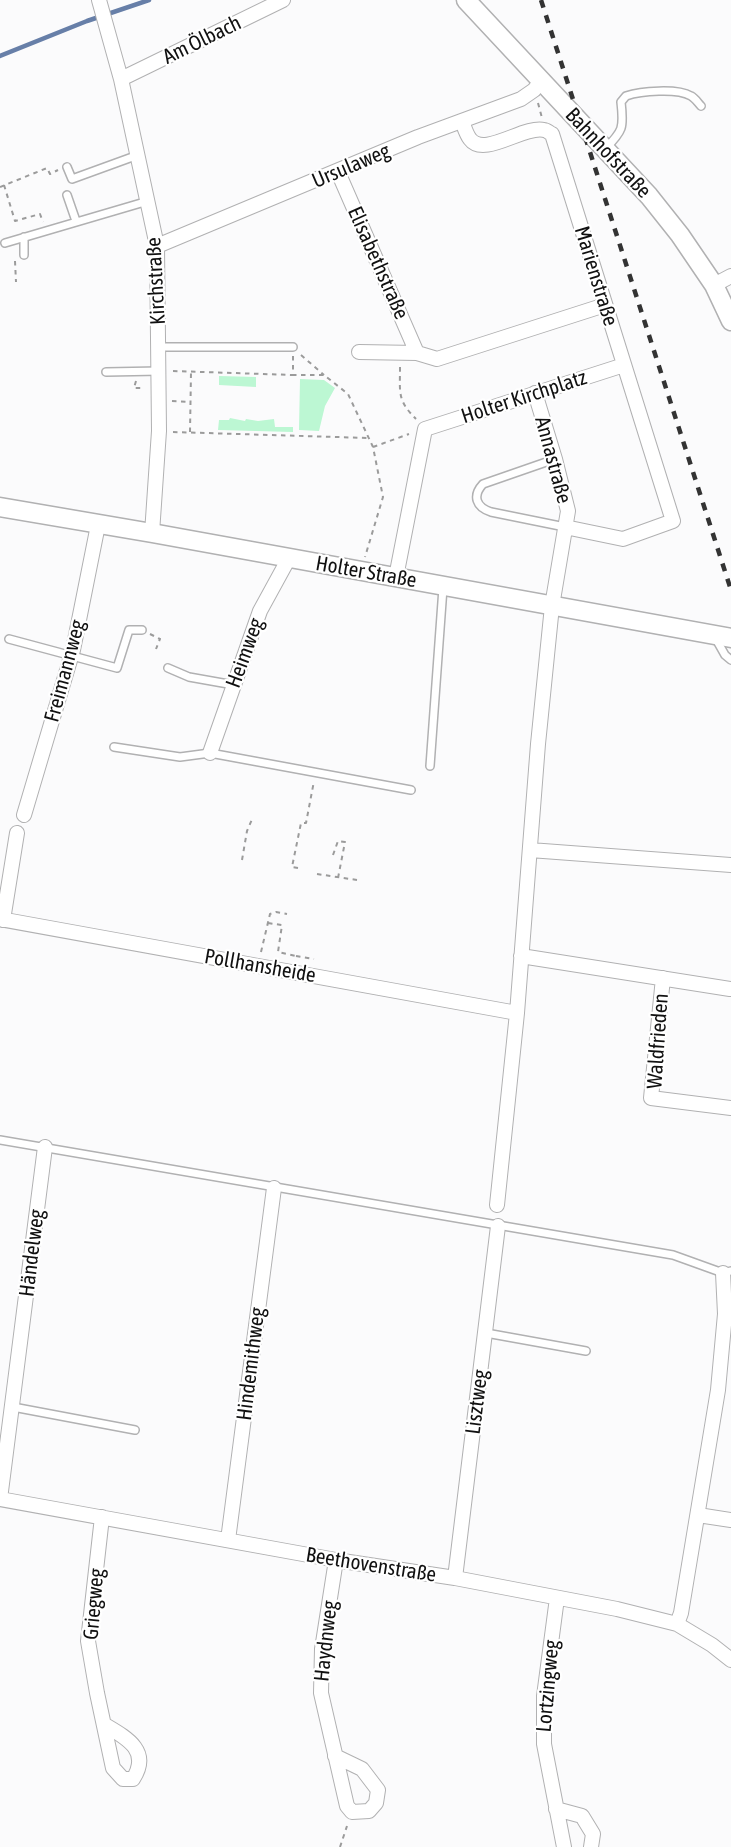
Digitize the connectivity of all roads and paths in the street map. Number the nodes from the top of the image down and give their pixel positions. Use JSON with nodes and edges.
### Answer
{"nodes":[{"id":1,"x":283,"y":0,"type":"edge"},
{"id":2,"x":466,"y":0,"type":"edge"},
{"id":3,"x":99,"y":3,"type":"edge"},
{"id":4,"x":121,"y":79,"type":"junction"},
{"id":5,"x":538,"y":85,"type":"junction"},
{"id":6,"x":701,"y":106,"type":"dead end"},
{"id":7,"x":462,"y":121,"type":"junction"},
{"id":8,"x":543,"y":129,"type":"junction"},
{"id":9,"x":605,"y":149,"type":"junction"},
{"id":10,"x":138,"y":155,"type":"junction"},
{"id":11,"x":67,"y":166,"type":"joint"},
{"id":12,"x":338,"y":172,"type":"junction"},
{"id":13,"x":0,"y":179,"type":"edge"},
{"id":14,"x":2,"y":186,"type":"edge"},
{"id":15,"x":67,"y":195,"type":"dead end"},
{"id":16,"x":148,"y":201,"type":"junction"},
{"id":17,"x":76,"y":221,"type":"junction"},
{"id":18,"x":47,"y":230,"type":"junction"},
{"id":19,"x":24,"y":237,"type":"junction"},
{"id":20,"x":5,"y":243,"type":"dead end"},
{"id":21,"x":158,"y":246,"type":"junction"},
{"id":22,"x":24,"y":255,"type":"dead end"},
{"id":23,"x":731,"y":276,"type":"edge"},
{"id":24,"x":714,"y":285,"type":"junction"},
{"id":25,"x":605,"y":305,"type":"junction"},
{"id":26,"x":731,"y":321,"type":"edge"},
{"id":27,"x":159,"y":347,"type":"junction"},
{"id":28,"x":293,"y":347,"type":"joint"},
{"id":29,"x":359,"y":352,"type":"dead end"},
{"id":30,"x":400,"y":353,"type":"junction"},
{"id":31,"x":417,"y":353,"type":"junction"},
{"id":32,"x":304,"y":357,"type":"dead end"},
{"id":33,"x":624,"y":365,"type":"junction"},
{"id":34,"x":159,"y":371,"type":"junction"},
{"id":35,"x":106,"y":372,"type":"dead end"},
{"id":36,"x":191,"y":372,"type":"junction"},
{"id":37,"x":293,"y":375,"type":"junction"},
{"id":38,"x":324,"y":375,"type":"junction"},
{"id":39,"x":140,"y":380,"type":"dead end"},
{"id":40,"x":535,"y":393,"type":"junction"},
{"id":41,"x":160,"y":394,"type":"junction"},
{"id":42,"x":190,"y":402,"type":"junction"},
{"id":43,"x":425,"y":429,"type":"junction"},
{"id":44,"x":159,"y":431,"type":"junction"},
{"id":45,"x":190,"y":432,"type":"junction"},
{"id":46,"x":368,"y":438,"type":"junction"},
{"id":47,"x":373,"y":447,"type":"junction"},
{"id":48,"x":555,"y":459,"type":"junction"},
{"id":49,"x":0,"y":507,"type":"edge"},
{"id":50,"x":673,"y":521,"type":"joint"},
{"id":51,"x":98,"y":525,"type":"junction"},
{"id":52,"x":566,"y":527,"type":"junction"},
{"id":53,"x":153,"y":533,"type":"junction"},
{"id":54,"x":364,"y":557,"type":"dead end"},
{"id":55,"x":289,"y":558,"type":"junction"},
{"id":56,"x":396,"y":577,"type":"junction"},
{"id":57,"x":443,"y":586,"type":"junction"},
{"id":58,"x":552,"y":606,"type":"junction"},
{"id":59,"x":142,"y":630,"type":"joint"},
{"id":60,"x":722,"y":636,"type":"edge"},
{"id":61,"x":9,"y":639,"type":"dead end"},
{"id":62,"x":156,"y":650,"type":"dead end"},
{"id":63,"x":72,"y":656,"type":"junction"},
{"id":64,"x":731,"y":660,"type":"edge"},
{"id":65,"x":168,"y":668,"type":"dead end"},
{"id":66,"x":234,"y":685,"type":"junction"},
{"id":67,"x":114,"y":747,"type":"dead end"},
{"id":68,"x":210,"y":753,"type":"junction"},
{"id":69,"x":430,"y":766,"type":"dead end"},
{"id":70,"x":316,"y":772,"type":"junction"},
{"id":71,"x":411,"y":790,"type":"dead end"},
{"id":72,"x":24,"y":815,"type":"dead end"},
{"id":73,"x":253,"y":817,"type":"dead end"},
{"id":74,"x":17,"y":833,"type":"dead end"},
{"id":75,"x":530,"y":850,"type":"junction"},
{"id":76,"x":333,"y":855,"type":"dead end"},
{"id":77,"x":242,"y":860,"type":"dead end"},
{"id":78,"x":731,"y":865,"type":"edge"},
{"id":79,"x":298,"y":868,"type":"dead end"},
{"id":80,"x":316,"y":874,"type":"dead end"},
{"id":81,"x":338,"y":878,"type":"junction"},
{"id":82,"x":357,"y":880,"type":"dead end"},
{"id":83,"x":287,"y":914,"type":"dead end"},
{"id":84,"x":2,"y":920,"type":"edge"},
{"id":85,"x":268,"y":923,"type":"junction"},
{"id":86,"x":296,"y":956,"type":"junction"},
{"id":87,"x":521,"y":956,"type":"junction"},
{"id":88,"x":314,"y":959,"type":"dead end"},
{"id":89,"x":259,"y":966,"type":"junction"},
{"id":90,"x":294,"y":972,"type":"junction"},
{"id":91,"x":663,"y":978,"type":"junction"},
{"id":92,"x":730,"y":989,"type":"edge"},
{"id":93,"x":517,"y":1012,"type":"junction"},
{"id":94,"x":731,"y":1108,"type":"edge"},
{"id":95,"x":0,"y":1140,"type":"edge"},
{"id":96,"x":45,"y":1147,"type":"junction"},
{"id":97,"x":274,"y":1188,"type":"junction"},
{"id":98,"x":497,"y":1205,"type":"dead end"},
{"id":99,"x":498,"y":1226,"type":"junction"},
{"id":100,"x":727,"y":1272,"type":"edge"},
{"id":101,"x":486,"y":1333,"type":"junction"},
{"id":102,"x":586,"y":1351,"type":"dead end"},
{"id":103,"x":724,"y":1391,"type":"edge"},
{"id":104,"x":9,"y":1404,"type":"edge"},
{"id":105,"x":135,"y":1430,"type":"dead end"},
{"id":106,"x":0,"y":1499,"type":"edge"},
{"id":107,"x":698,"y":1515,"type":"junction"},
{"id":108,"x":102,"y":1517,"type":"junction"},
{"id":109,"x":731,"y":1520,"type":"edge"},
{"id":110,"x":228,"y":1540,"type":"junction"},
{"id":111,"x":336,"y":1560,"type":"junction"},
{"id":112,"x":455,"y":1578,"type":"junction"},
{"id":113,"x":557,"y":1598,"type":"junction"},
{"id":114,"x":677,"y":1624,"type":"junction"},
{"id":115,"x":731,"y":1660,"type":"edge"},
{"id":116,"x":105,"y":1725,"type":"dead end"},
{"id":117,"x":335,"y":1756,"type":"junction"},
{"id":118,"x":556,"y":1809,"type":"junction"},
{"id":119,"x":352,"y":1812,"type":"junction"},
{"id":120,"x":340,"y":1847,"type":"edge"},
{"id":121,"x":564,"y":1847,"type":"edge"},
{"id":122,"x":591,"y":1847,"type":"edge"}],
"edges":[{"from":1,"to":4,"type":"street","name":"Am Ölbach"},
{"from":2,"to":5,"type":"street","name":"Bahnhofstraße"},
{"from":3,"to":4,"type":"street","name":"Kirchstraße"},
{"from":4,"to":10,"type":"street","name":"Kirchstraße"},
{"from":5,"to":7,"type":"street","name":"Ursulaweg"},
{"from":5,"to":8,"type":"path"},
{"from":5,"to":9,"type":"street","name":"Bahnhofstraße"},
{"from":6,"to":9,"type":"lane"},
{"from":7,"to":8,"type":"street"},
{"from":7,"to":12,"type":"street","name":"Ursulaweg"},
{"from":8,"to":25,"type":"street","name":"Marienstraße"},
{"from":9,"to":24,"type":"street","name":"Bahnhofstraße"},
{"from":10,"to":11,"type":"lane"},
{"from":10,"to":16,"type":"street","name":"Kirchstraße"},
{"from":11,"to":14,"type":"path"},
{"from":12,"to":21,"type":"street","name":"Ursulaweg"},
{"from":12,"to":31,"type":"street","name":"Elisabethstraße"},
{"from":13,"to":14,"type":"path"},
{"from":14,"to":18,"type":"path"},
{"from":15,"to":17,"type":"lane"},
{"from":16,"to":17,"type":"lane"},
{"from":16,"to":21,"type":"street","name":"Kirchstraße"},
{"from":17,"to":18,"type":"lane"},
{"from":18,"to":19,"type":"lane"},
{"from":19,"to":20,"type":"lane"},
{"from":19,"to":22,"type":"lane"},
{"from":21,"to":27,"type":"street","name":"Kirchstraße"},
{"from":23,"to":24,"type":"street"},
{"from":24,"to":26,"type":"street","name":"Bahnhofstraße"},
{"from":25,"to":31,"type":"street","name":"Elisabethstraße"},
{"from":25,"to":33,"type":"street","name":"Marienstraße"},
{"from":27,"to":28,"type":"lane"},
{"from":27,"to":34,"type":"street","name":"Kirchstraße"},
{"from":28,"to":37,"type":"path"},
{"from":29,"to":30,"type":"street","name":"Elisabethstraße"},
{"from":30,"to":31,"type":"street","name":"Elisabethstraße"},
{"from":30,"to":43,"type":"path"},
{"from":32,"to":38,"type":"path"},
{"from":33,"to":40,"type":"street","name":"Holter Kirchplatz"},
{"from":33,"to":50,"type":"street","name":"Marienstraße"},
{"from":34,"to":35,"type":"lane"},
{"from":34,"to":36,"type":"path"},
{"from":34,"to":41,"type":"street","name":"Kirchstraße"},
{"from":36,"to":37,"type":"path"},
{"from":36,"to":42,"type":"path"},
{"from":37,"to":38,"type":"path"},
{"from":38,"to":46,"type":"path"},
{"from":39,"to":41,"type":"path"},
{"from":40,"to":43,"type":"street","name":"Holter Kirchplatz"},
{"from":40,"to":48,"type":"street","name":"Annastraße"},
{"from":41,"to":42,"type":"path"},
{"from":41,"to":44,"type":"street","name":"Kirchstraße"},
{"from":42,"to":45,"type":"path"},
{"from":43,"to":47,"type":"path"},
{"from":43,"to":56,"type":"street"},
{"from":44,"to":45,"type":"path"},
{"from":44,"to":53,"type":"street","name":"Kirchstraße"},
{"from":45,"to":46,"type":"path"},
{"from":46,"to":47,"type":"path"},
{"from":47,"to":54,"type":"path"},
{"from":48,"to":52,"type":"street","name":"Annastraße"},
{"from":48,"to":52,"type":"lane"},
{"from":49,"to":51,"type":"street","name":"Holter Straße"},
{"from":50,"to":52,"type":"street","name":"Annastraße"},
{"from":51,"to":53,"type":"street","name":"Holter Straße"},
{"from":51,"to":63,"type":"street","name":"Freimannweg"},
{"from":52,"to":58,"type":"street","name":"Annastraße"},
{"from":53,"to":55,"type":"street","name":"Holter Straße"},
{"from":55,"to":56,"type":"street","name":"Holter Straße"},
{"from":55,"to":66,"type":"street","name":"Heimweg"},
{"from":56,"to":57,"type":"street","name":"Holter Straße"},
{"from":57,"to":58,"type":"street","name":"Holter Straße"},
{"from":57,"to":69,"type":"lane"},
{"from":58,"to":60,"type":"street","name":"Holter Straße"},
{"from":58,"to":75,"type":"street"},
{"from":59,"to":62,"type":"path"},
{"from":59,"to":63,"type":"lane"},
{"from":60,"to":64,"type":"lane"},
{"from":61,"to":63,"type":"lane"},
{"from":63,"to":72,"type":"street","name":"Freimannweg"},
{"from":65,"to":66,"type":"lane"},
{"from":66,"to":68,"type":"street","name":"Heimweg"},
{"from":67,"to":68,"type":"lane"},
{"from":68,"to":70,"type":"lane"},
{"from":70,"to":71,"type":"lane"},
{"from":70,"to":79,"type":"path"},
{"from":73,"to":77,"type":"path"},
{"from":74,"to":84,"type":"street","name":"Pollhansheide"},
{"from":75,"to":78,"type":"street"},
{"from":75,"to":87,"type":"street"},
{"from":76,"to":81,"type":"path"},
{"from":80,"to":81,"type":"path"},
{"from":81,"to":82,"type":"path"},
{"from":83,"to":85,"type":"path"},
{"from":84,"to":89,"type":"street","name":"Pollhansheide"},
{"from":85,"to":86,"type":"path"},
{"from":85,"to":89,"type":"path"},
{"from":86,"to":88,"type":"path"},
{"from":86,"to":90,"type":"path"},
{"from":87,"to":91,"type":"street","name":"Waldfrieden"},
{"from":87,"to":93,"type":"street"},
{"from":89,"to":90,"type":"street","name":"Pollhansheide"},
{"from":90,"to":93,"type":"street","name":"Pollhansheide"},
{"from":91,"to":92,"type":"street","name":"Waldfrieden"},
{"from":91,"to":94,"type":"street","name":"Waldfrieden"},
{"from":93,"to":98,"type":"street"},
{"from":95,"to":96,"type":"lane"},
{"from":96,"to":97,"type":"lane"},
{"from":96,"to":104,"type":"street","name":"Händelweg"},
{"from":97,"to":99,"type":"lane"},
{"from":97,"to":110,"type":"street","name":"Hindemithweg"},
{"from":99,"to":100,"type":"lane"},
{"from":99,"to":101,"type":"street","name":"Lisztweg"},
{"from":100,"to":103,"type":"street"},
{"from":101,"to":102,"type":"lane"},
{"from":101,"to":112,"type":"street","name":"Lisztweg"},
{"from":103,"to":107,"type":"street"},
{"from":104,"to":105,"type":"lane"},
{"from":104,"to":106,"type":"street","name":"Händelweg"},
{"from":106,"to":108,"type":"street","name":"Beethovenstraße"},
{"from":107,"to":109,"type":"street"},
{"from":107,"to":114,"type":"street"},
{"from":108,"to":110,"type":"street","name":"Beethovenstraße"},
{"from":108,"to":116,"type":"street","name":"Griegweg"},
{"from":110,"to":111,"type":"street","name":"Beethovenstraße"},
{"from":111,"to":112,"type":"street","name":"Beethovenstraße"},
{"from":111,"to":117,"type":"street","name":"Haydnweg"},
{"from":112,"to":113,"type":"street","name":"Beethovenstraße"},
{"from":113,"to":114,"type":"street","name":"Beethovenstraße"},
{"from":113,"to":118,"type":"street","name":"Lortzingweg"},
{"from":114,"to":115,"type":"street","name":"Beethovenstraße"},
{"from":117,"to":119,"type":"street","name":"Haydnweg"},
{"from":117,"to":119,"type":"street"},
{"from":118,"to":121,"type":"street","name":"Lortzingweg"},
{"from":118,"to":122,"type":"street"},
{"from":119,"to":120,"type":"path"}]}
